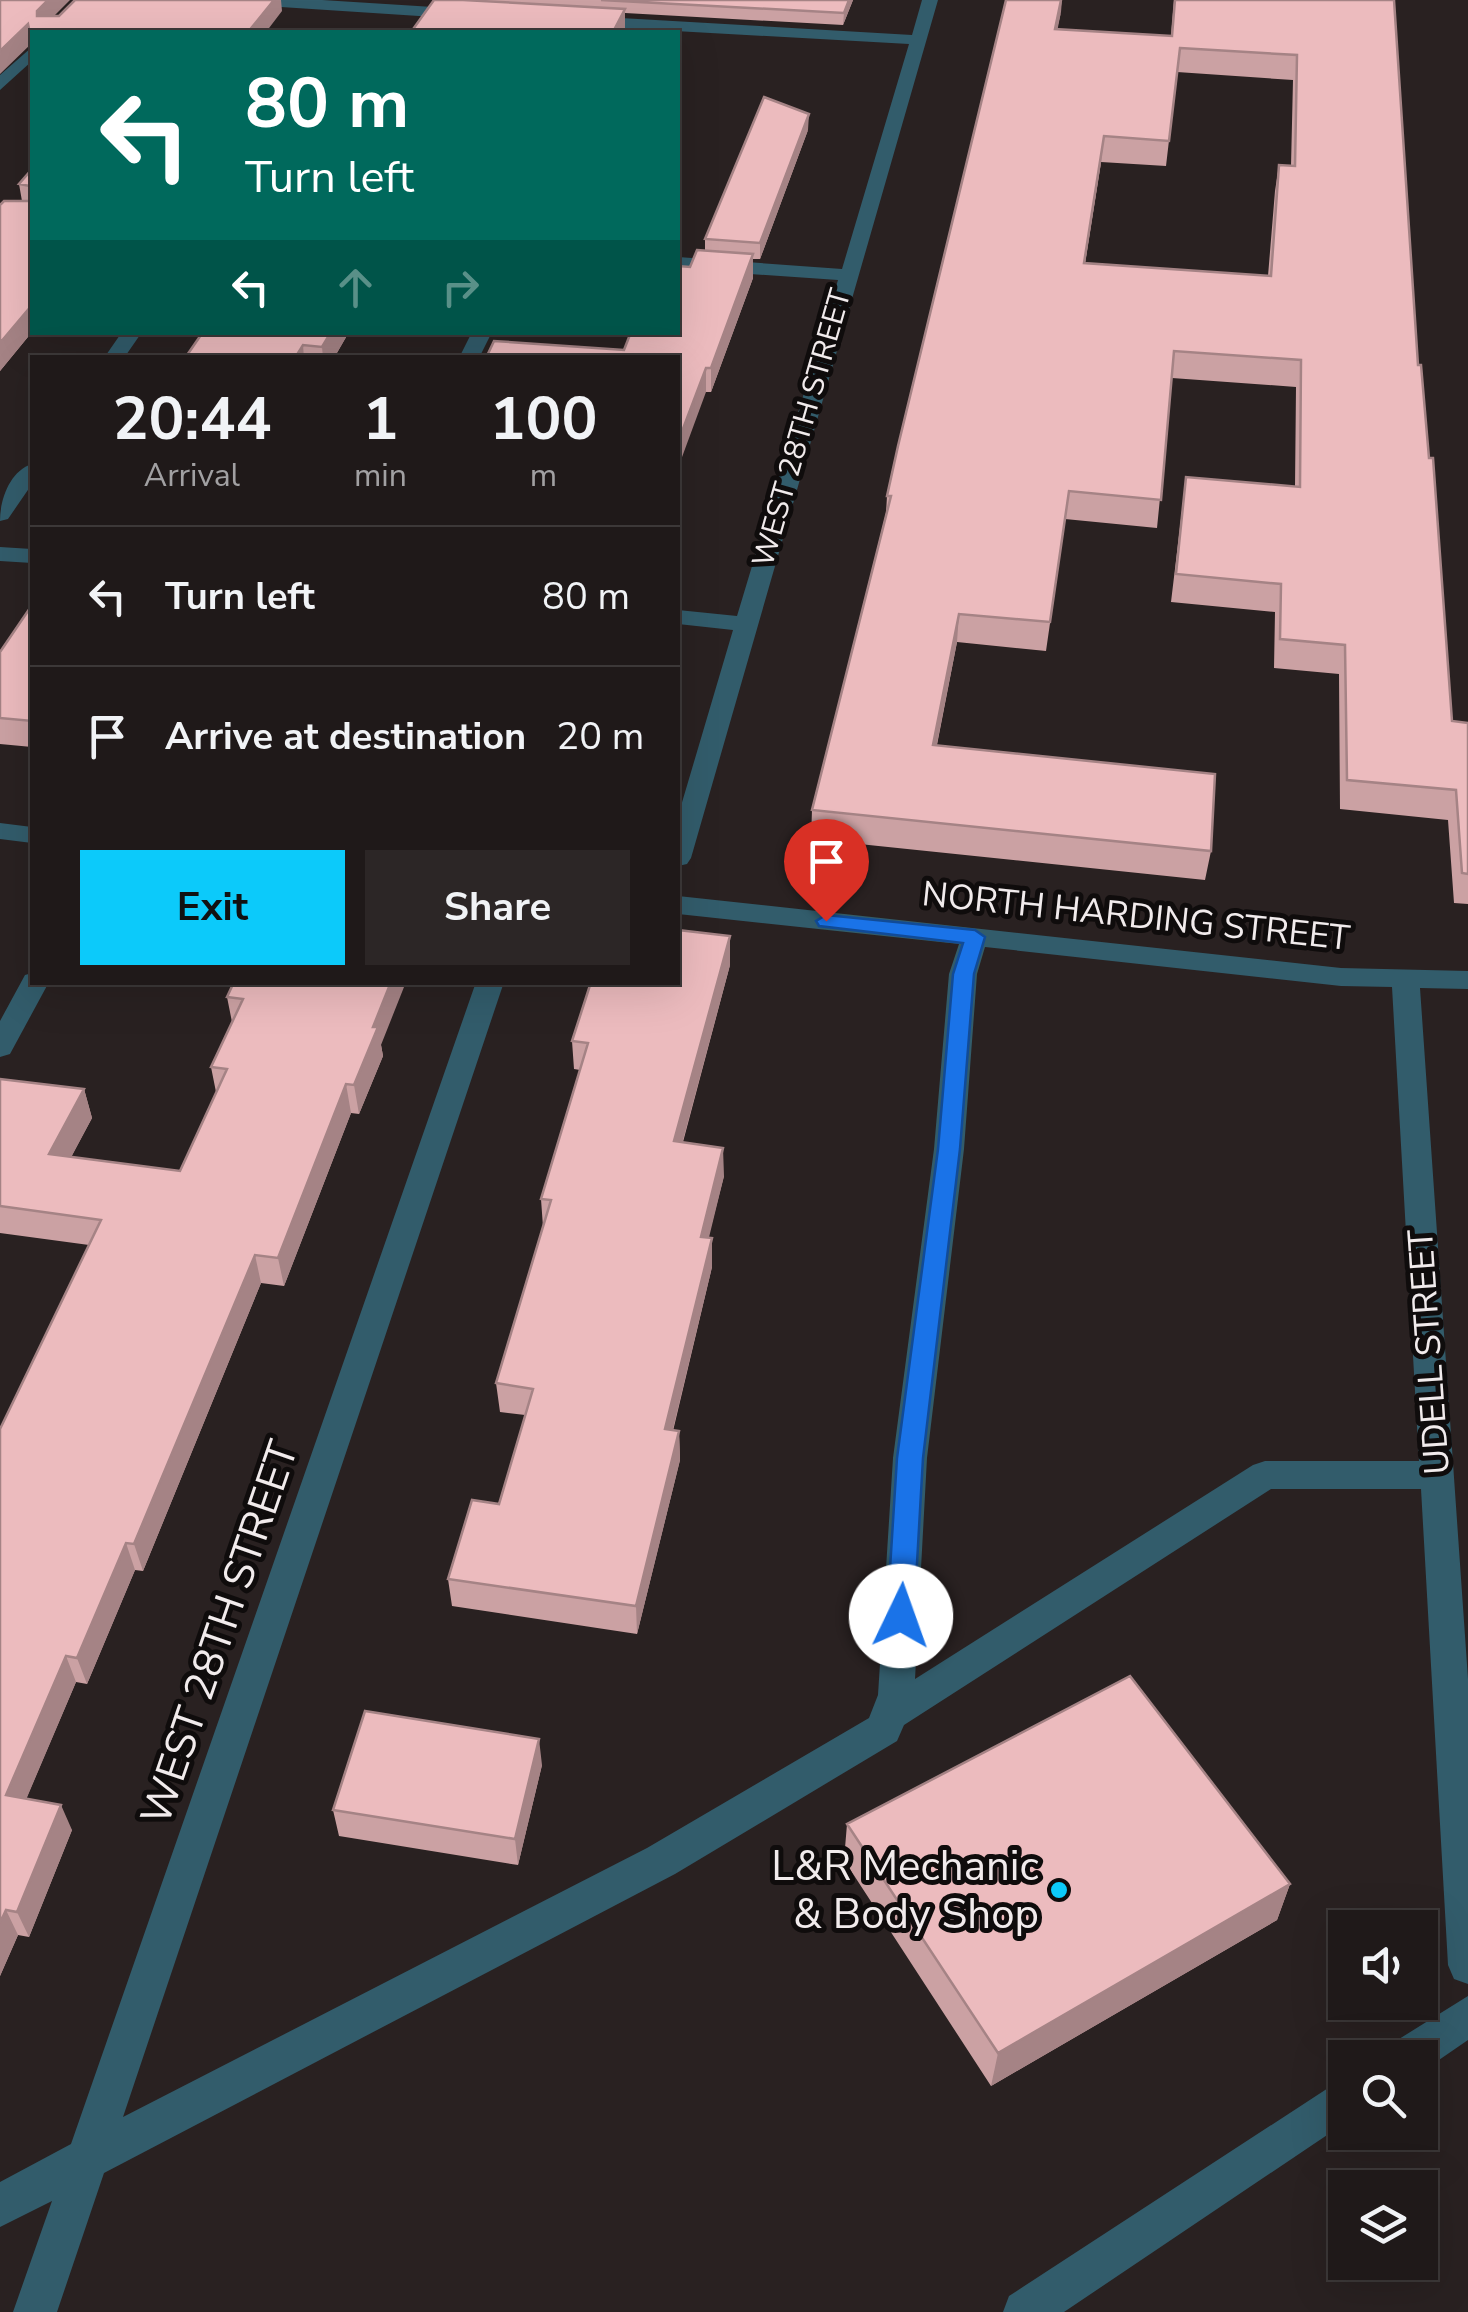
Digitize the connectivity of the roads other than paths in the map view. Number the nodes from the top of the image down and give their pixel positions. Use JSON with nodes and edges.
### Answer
{"nodes":[{"id":1,"x":250,"y":0,"type":"edge"},
{"id":2,"x":930,"y":0,"type":"edge"},
{"id":3,"x":371,"y":10,"type":"edge"},
{"id":4,"x":484,"y":15,"type":"edge"},
{"id":5,"x":562,"y":20,"type":"edge"},
{"id":6,"x":637,"y":28,"type":"edge"},
{"id":7,"x":918,"y":40,"type":"junction"},
{"id":8,"x":30,"y":54,"type":"edge"},
{"id":9,"x":0,"y":85,"type":"edge"},
{"id":10,"x":680,"y":262,"type":"edge"},
{"id":11,"x":846,"y":275,"type":"junction"},
{"id":12,"x":30,"y":473,"type":"edge"},
{"id":13,"x":0,"y":514,"type":"edge"},
{"id":14,"x":0,"y":554,"type":"edge"},
{"id":15,"x":30,"y":556,"type":"edge"},
{"id":16,"x":680,"y":617,"type":"edge"},
{"id":17,"x":746,"y":624,"type":"junction"},
{"id":18,"x":0,"y":832,"type":"edge"},
{"id":19,"x":30,"y":835,"type":"edge"},
{"id":20,"x":680,"y":851,"type":"edge"},
{"id":21,"x":680,"y":905,"type":"edge"},
{"id":22,"x":975,"y":937,"type":"junction"},
{"id":23,"x":1405,"y":978,"type":"junction"},
{"id":24,"x":1468,"y":980,"type":"edge"},
{"id":25,"x":33,"y":985,"type":"edge"},
{"id":26,"x":489,"y":985,"type":"edge"},
{"id":27,"x":0,"y":1047,"type":"edge"},
{"id":28,"x":1437,"y":1475,"type":"junction"},
{"id":29,"x":888,"y":1715,"type":"junction"},
{"id":30,"x":1468,"y":1965,"type":"edge"},
{"id":31,"x":1468,"y":2016,"type":"edge"},
{"id":32,"x":1433,"y":2040,"type":"edge"},
{"id":33,"x":1328,"y":2109,"type":"edge"},
{"id":34,"x":89,"y":2154,"type":"junction"},
{"id":35,"x":0,"y":2205,"type":"edge"},
{"id":36,"x":35,"y":2312,"type":"edge"},
{"id":37,"x":1025,"y":2312,"type":"edge"}],
"edges":[{"from":1,"to":3,"type":"street"},
{"from":2,"to":7,"type":"street","name":"WEST 28TH STREET"},
{"from":3,"to":4,"type":"street"},
{"from":5,"to":6,"type":"street"},
{"from":6,"to":7,"type":"street"},
{"from":7,"to":11,"type":"street","name":"WEST 28TH STREET"},
{"from":8,"to":9,"type":"street"},
{"from":10,"to":11,"type":"street"},
{"from":11,"to":17,"type":"street","name":"WEST 28TH STREET"},
{"from":12,"to":13,"type":"street"},
{"from":14,"to":15,"type":"street"},
{"from":16,"to":17,"type":"street"},
{"from":17,"to":20,"type":"street","name":"WEST 28TH STREET"},
{"from":18,"to":19,"type":"street"},
{"from":21,"to":22,"type":"street","name":"NORTH HARDING STREET"},
{"from":22,"to":23,"type":"street","name":"NORTH HARDING STREET"},
{"from":22,"to":29,"type":"street"},
{"from":23,"to":24,"type":"street","name":"NORTH HARDING STREET"},
{"from":23,"to":28,"type":"street","name":"UDELL STREET"},
{"from":25,"to":27,"type":"street"},
{"from":26,"to":34,"type":"street","name":"WEST 28TH STREET"},
{"from":28,"to":29,"type":"street"},
{"from":28,"to":30,"type":"street","name":"UDELL STREET"},
{"from":29,"to":34,"type":"street"},
{"from":31,"to":32,"type":"street"},
{"from":33,"to":37,"type":"street"},
{"from":34,"to":35,"type":"street"},
{"from":34,"to":36,"type":"street","name":"WEST 28TH STREET"}]}
